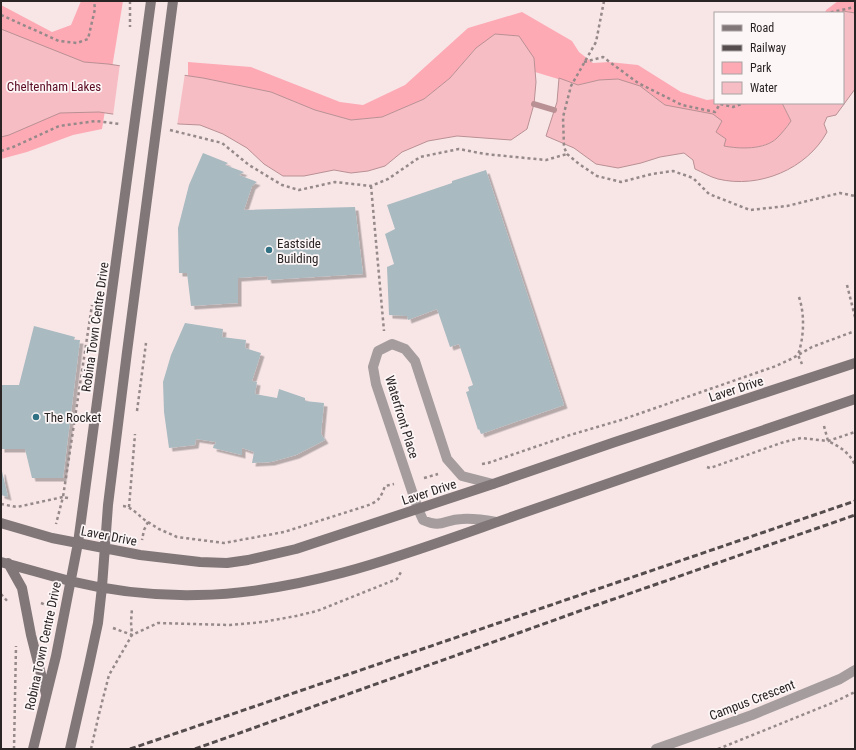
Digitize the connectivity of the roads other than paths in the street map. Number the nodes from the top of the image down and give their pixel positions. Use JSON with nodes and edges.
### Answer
{"nodes":[{"id":1,"x":151,"y":1,"type":"edge"},
{"id":2,"x":173,"y":1,"type":"edge"},
{"id":3,"x":855,"y":363,"type":"edge"},
{"id":4,"x":854,"y":402,"type":"edge"},
{"id":5,"x":493,"y":484,"type":"junction"},
{"id":6,"x":418,"y":509,"type":"junction"},
{"id":7,"x":496,"y":522,"type":"junction"},
{"id":8,"x":1,"y":524,"type":"edge"},
{"id":9,"x":78,"y":543,"type":"junction"},
{"id":10,"x":105,"y":549,"type":"junction"},
{"id":11,"x":4,"y":562,"type":"edge"},
{"id":12,"x":71,"y":581,"type":"junction"},
{"id":13,"x":102,"y":587,"type":"junction"},
{"id":14,"x":855,"y":670,"type":"edge"},
{"id":15,"x":46,"y":696,"type":"junction"},
{"id":16,"x":33,"y":749,"type":"edge"},
{"id":17,"x":70,"y":749,"type":"edge"},
{"id":18,"x":656,"y":749,"type":"edge"}],
"edges":[{"from":1,"to":9,"type":"street","name":"Robina Town Centre Drive"},
{"from":2,"to":10,"type":"street"},
{"from":3,"to":5,"type":"street","name":"Laver Drive"},
{"from":4,"to":7,"type":"street"},
{"from":5,"to":6,"type":"street","name":"Laver Drive"},
{"from":5,"to":6,"type":"street","name":"Waterfront Place"},
{"from":6,"to":7,"type":"street","name":"Waterfront Place"},
{"from":6,"to":10,"type":"street","name":"Laver Drive"},
{"from":7,"to":13,"type":"street"},
{"from":8,"to":9,"type":"street","name":"Laver Drive"},
{"from":9,"to":10,"type":"street","name":"Laver Drive"},
{"from":9,"to":12,"type":"street","name":"Robina Town Centre Drive"},
{"from":10,"to":13,"type":"street"},
{"from":11,"to":12,"type":"street"},
{"from":11,"to":15,"type":"street"},
{"from":12,"to":13,"type":"street"},
{"from":12,"to":15,"type":"street","name":"Robina Town Centre Drive"},
{"from":13,"to":17,"type":"street"},
{"from":14,"to":18,"type":"street","name":"Campus Crescent"},
{"from":15,"to":16,"type":"street","name":"Robina Town Centre Drive"}]}
